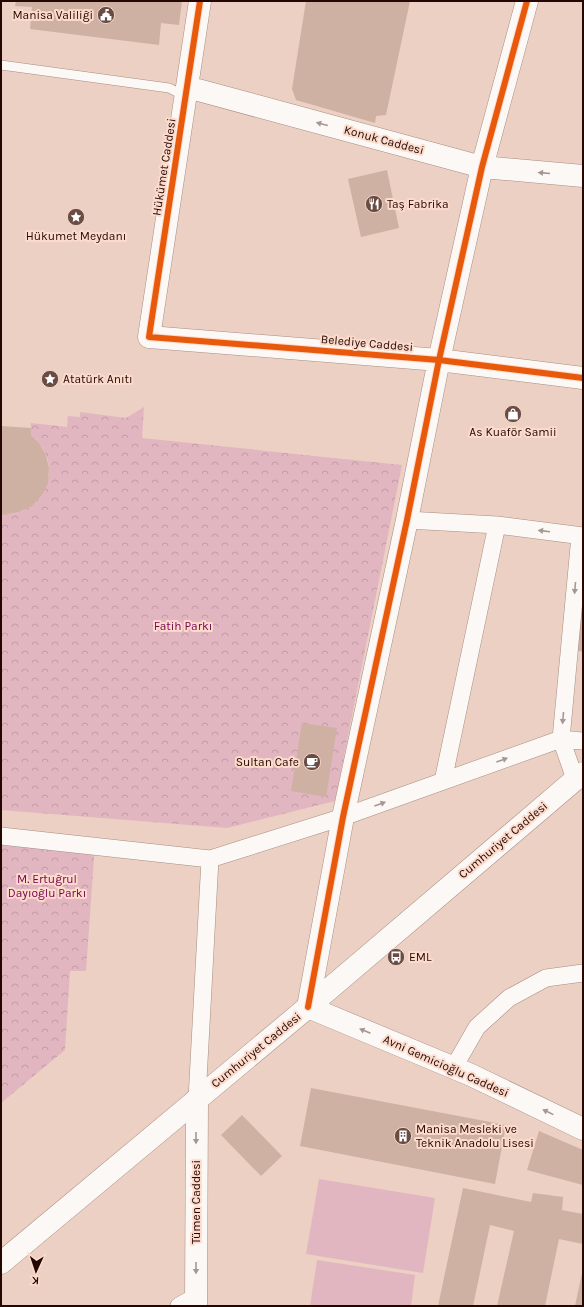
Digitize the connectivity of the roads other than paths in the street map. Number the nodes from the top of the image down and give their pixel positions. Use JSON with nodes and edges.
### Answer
{"nodes":[{"id":1,"x":200,"y":1,"type":"edge"},
{"id":2,"x":527,"y":1,"type":"edge"},
{"id":3,"x":1,"y":65,"type":"edge"},
{"id":4,"x":182,"y":90,"type":"junction"},
{"id":5,"x":482,"y":167,"type":"junction"},
{"id":6,"x":583,"y":176,"type":"edge"},
{"id":7,"x":149,"y":337,"type":"joint"},
{"id":8,"x":439,"y":360,"type":"junction"},
{"id":9,"x":583,"y":378,"type":"edge"},
{"id":10,"x":407,"y":520,"type":"junction"},
{"id":11,"x":497,"y":525,"type":"junction"},
{"id":12,"x":582,"y":536,"type":"edge"},
{"id":13,"x":561,"y":739,"type":"junction"},
{"id":14,"x":582,"y":741,"type":"edge"},
{"id":15,"x":579,"y":776,"type":"edge"},
{"id":16,"x":442,"y":781,"type":"junction"},
{"id":17,"x":343,"y":817,"type":"junction"},
{"id":18,"x":1,"y":836,"type":"edge"},
{"id":19,"x":210,"y":859,"type":"junction"},
{"id":20,"x":583,"y":973,"type":"edge"},
{"id":21,"x":308,"y":1007,"type":"junction"},
{"id":22,"x":454,"y":1067,"type":"junction"},
{"id":23,"x":197,"y":1099,"type":"junction"},
{"id":24,"x":583,"y":1129,"type":"edge"},
{"id":25,"x":1,"y":1263,"type":"edge"},
{"id":26,"x":190,"y":1303,"type":"edge"}],
"edges":[{"from":1,"to":4,"type":"street","name":"Hükümet Caddesi"},
{"from":2,"to":5,"type":"street"},
{"from":3,"to":4,"type":"lane"},
{"from":5,"to":4,"type":"street","name":"Konuk Caddesi","one_way":true},
{"from":4,"to":7,"type":"street","name":"Hükümet Caddesi"},
{"from":6,"to":5,"type":"street","name":"Konuk Caddesi","one_way":true},
{"from":5,"to":8,"type":"street"},
{"from":7,"to":8,"type":"street","name":"Belediye Caddesi"},
{"from":8,"to":9,"type":"street","name":"Belediye Caddesi"},
{"from":8,"to":10,"type":"street"},
{"from":10,"to":11,"type":"street"},
{"from":10,"to":17,"type":"street"},
{"from":12,"to":11,"type":"street","one_way":true},
{"from":11,"to":16,"type":"street"},
{"from":12,"to":13,"type":"street","one_way":true},
{"from":13,"to":14,"type":"street"},
{"from":13,"to":15,"type":"street"},
{"from":16,"to":13,"type":"street","one_way":true},
{"from":15,"to":21,"type":"street","name":"Cumhuriyet Caddesi"},
{"from":17,"to":16,"type":"street","one_way":true},
{"from":17,"to":19,"type":"street"},
{"from":17,"to":21,"type":"street"},
{"from":18,"to":19,"type":"street"},
{"from":19,"to":23,"type":"street"},
{"from":20,"to":22,"type":"street"},
{"from":22,"to":21,"type":"street","name":"Avni Gemicioğlu Caddesi","one_way":true},
{"from":21,"to":23,"type":"street","name":"Cumhuriyet Caddesi"},
{"from":24,"to":22,"type":"street","name":"Avni Gemicioğlu Caddesi","one_way":true},
{"from":23,"to":25,"type":"street","name":"Cumhuriyet Caddesi"},
{"from":23,"to":26,"type":"street","name":"Tümen Caddesi","one_way":true}]}
